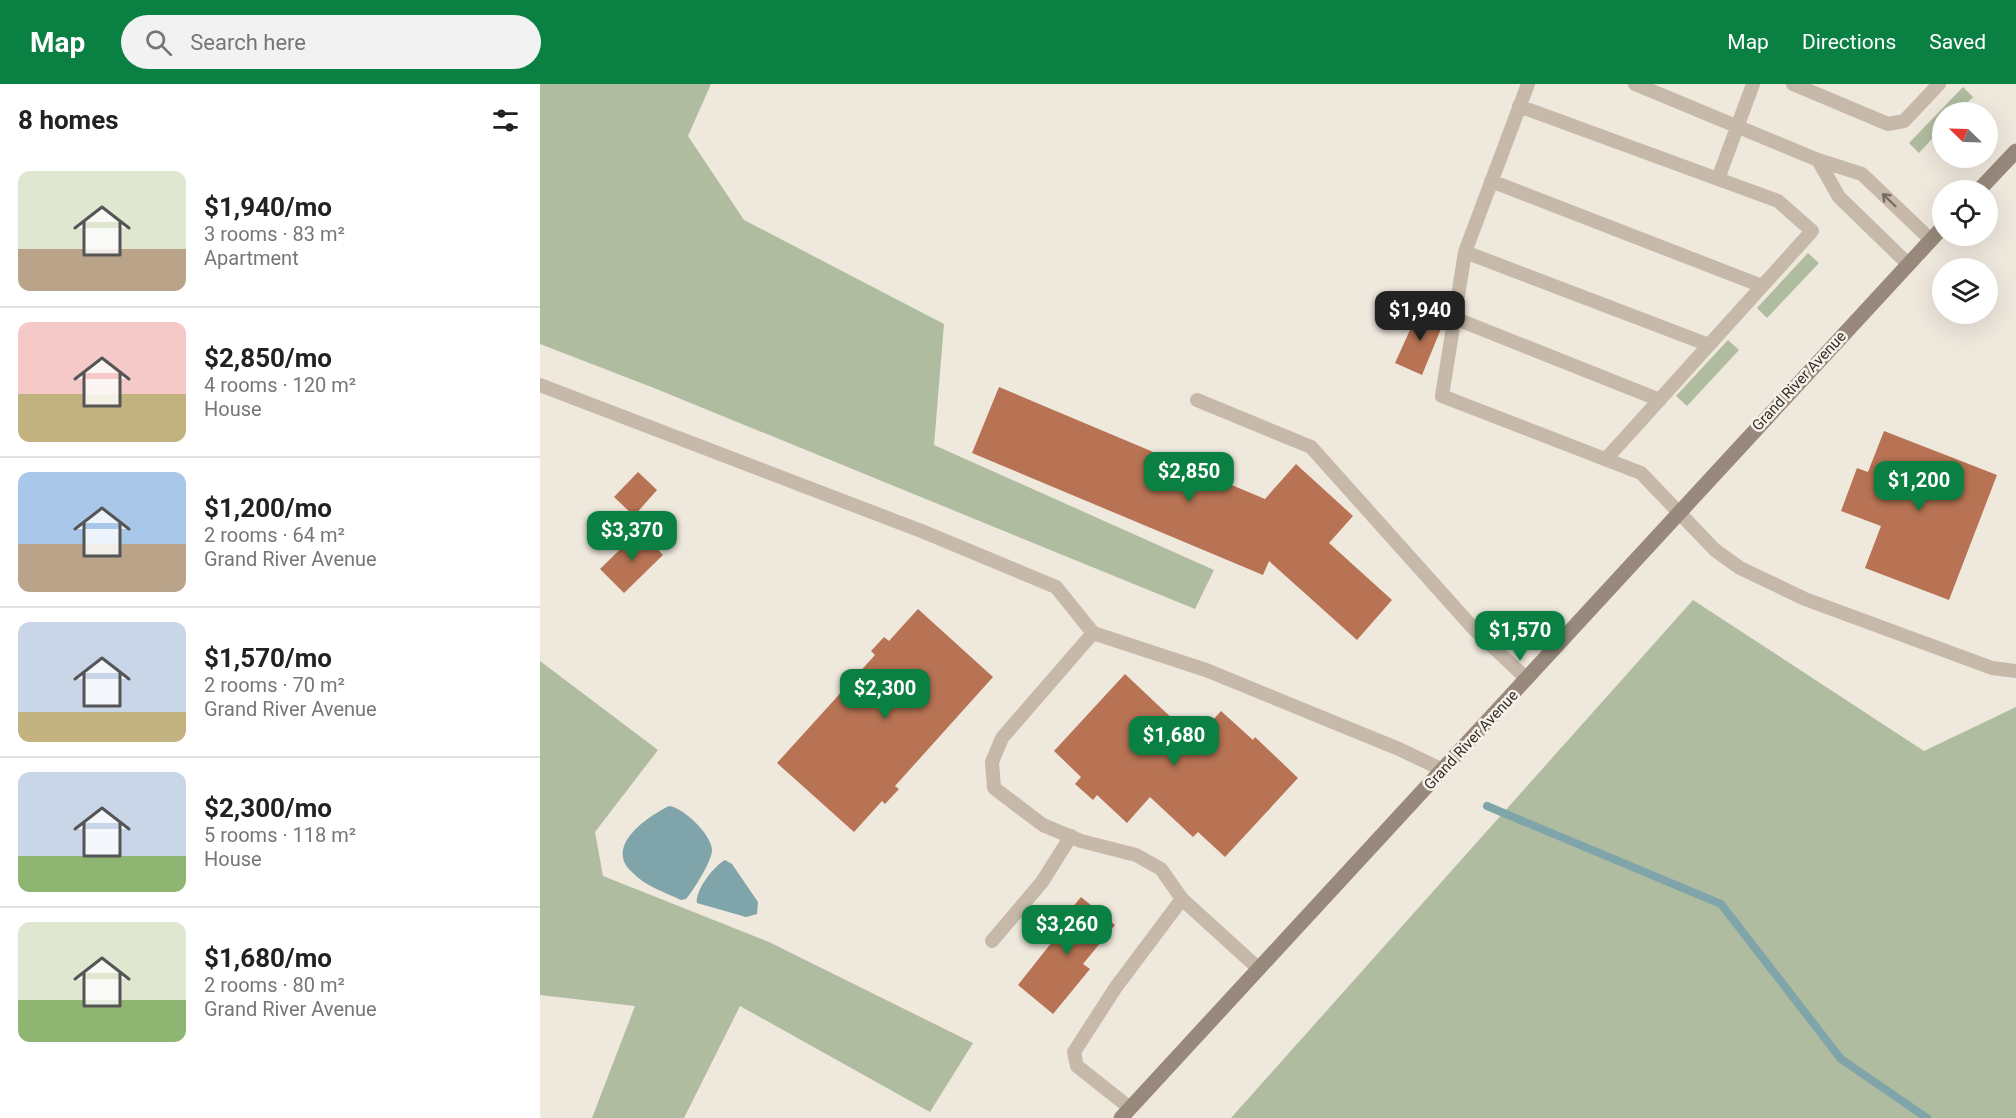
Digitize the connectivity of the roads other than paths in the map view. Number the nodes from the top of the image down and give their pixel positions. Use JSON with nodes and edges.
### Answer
{"nodes":[{"id":1,"x":1528,"y":84,"type":"edge"},
{"id":2,"x":1635,"y":84,"type":"edge"},
{"id":3,"x":1753,"y":84,"type":"edge"},
{"id":4,"x":1793,"y":84,"type":"edge"},
{"id":5,"x":1939,"y":84,"type":"edge"},
{"id":6,"x":1519,"y":106,"type":"junction"},
{"id":7,"x":1737,"y":125,"type":"junction"},
{"id":8,"x":2016,"y":151,"type":"edge"},
{"id":9,"x":1818,"y":160,"type":"junction"},
{"id":10,"x":1718,"y":179,"type":"junction"},
{"id":11,"x":1988,"y":180,"type":"edge"},
{"id":12,"x":1491,"y":181,"type":"junction"},
{"id":13,"x":1931,"y":240,"type":"joint"},
{"id":14,"x":1465,"y":252,"type":"junction"},
{"id":15,"x":1908,"y":264,"type":"junction"},
{"id":16,"x":1762,"y":286,"type":"junction"},
{"id":17,"x":1454,"y":318,"type":"junction"},
{"id":18,"x":1709,"y":345,"type":"junction"},
{"id":19,"x":540,"y":385,"type":"edge"},
{"id":20,"x":1197,"y":400,"type":"dead end"},
{"id":21,"x":1660,"y":400,"type":"junction"},
{"id":22,"x":1606,"y":459,"type":"junction"},
{"id":23,"x":1679,"y":512,"type":"junction"},
{"id":24,"x":1093,"y":633,"type":"junction"},
{"id":25,"x":2016,"y":671,"type":"edge"},
{"id":26,"x":1527,"y":679,"type":"junction"},
{"id":27,"x":1443,"y":770,"type":"junction"},
{"id":28,"x":1071,"y":836,"type":"junction"},
{"id":29,"x":1182,"y":899,"type":"junction"},
{"id":30,"x":992,"y":941,"type":"dead end"},
{"id":31,"x":1259,"y":969,"type":"junction"},
{"id":32,"x":1126,"y":1113,"type":"edge"}],
"edges":[{"from":1,"to":6,"type":"lane"},
{"from":2,"to":7,"type":"lane"},
{"from":3,"to":7,"type":"lane"},
{"from":4,"to":5,"type":"lane"},
{"from":6,"to":10,"type":"lane"},
{"from":6,"to":12,"type":"lane"},
{"from":7,"to":9,"type":"lane"},
{"from":7,"to":10,"type":"lane"},
{"from":8,"to":11,"type":"main road"},
{"from":13,"to":9,"type":"lane","one_way":true},
{"from":9,"to":15,"type":"lane"},
{"from":10,"to":16,"type":"lane"},
{"from":12,"to":14,"type":"lane"},
{"from":12,"to":16,"type":"lane"},
{"from":13,"to":15,"type":"main road","name":"Grand River Avenue"},
{"from":14,"to":17,"type":"lane"},
{"from":14,"to":18,"type":"lane"},
{"from":15,"to":23,"type":"main road","name":"Grand River Avenue"},
{"from":16,"to":18,"type":"lane"},
{"from":17,"to":21,"type":"lane"},
{"from":17,"to":22,"type":"lane"},
{"from":18,"to":21,"type":"lane"},
{"from":19,"to":24,"type":"lane"},
{"from":20,"to":26,"type":"lane"},
{"from":21,"to":22,"type":"lane"},
{"from":22,"to":23,"type":"lane"},
{"from":23,"to":25,"type":"lane"},
{"from":23,"to":26,"type":"main road","name":"Grand River Avenue"},
{"from":24,"to":27,"type":"lane"},
{"from":24,"to":28,"type":"lane"},
{"from":26,"to":27,"type":"main road","name":"Grand River Avenue"},
{"from":27,"to":31,"type":"main road","name":"Grand River Avenue"},
{"from":28,"to":29,"type":"lane"},
{"from":28,"to":30,"type":"lane"},
{"from":29,"to":31,"type":"lane"},
{"from":29,"to":32,"type":"lane"},
{"from":31,"to":32,"type":"main road","name":"Grand River Avenue"}]}
